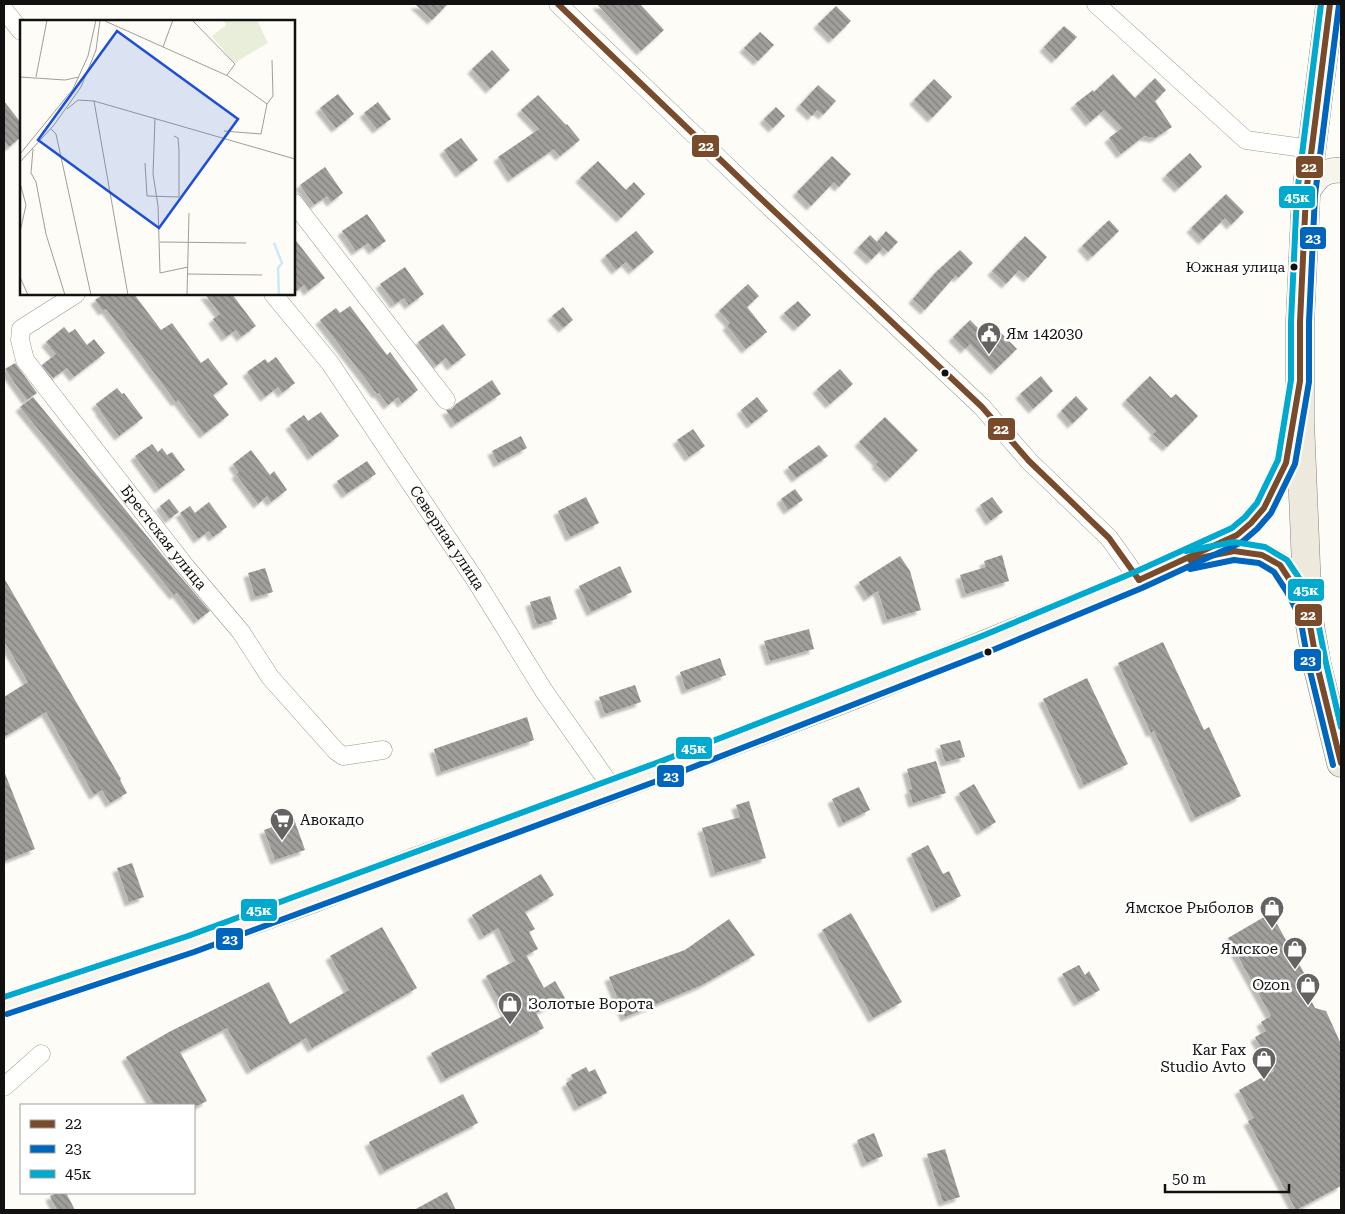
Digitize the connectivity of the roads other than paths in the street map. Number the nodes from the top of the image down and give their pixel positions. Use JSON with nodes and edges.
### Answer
{"nodes":[{"id":1,"x":558,"y":4,"type":"edge"},
{"id":2,"x":1096,"y":4,"type":"edge"},
{"id":3,"x":1330,"y":4,"type":"edge"},
{"id":4,"x":4,"y":10,"type":"edge"},
{"id":5,"x":20,"y":29,"type":"edge"},
{"id":6,"x":1311,"y":149,"type":"junction"},
{"id":7,"x":1341,"y":170,"type":"edge"},
{"id":8,"x":1306,"y":194,"type":"junction"},
{"id":9,"x":295,"y":204,"type":"edge"},
{"id":10,"x":74,"y":295,"type":"edge"},
{"id":11,"x":274,"y":295,"type":"edge"},
{"id":12,"x":1300,"y":381,"type":"junction"},
{"id":13,"x":446,"y":400,"type":"dead end"},
{"id":14,"x":1175,"y":564,"type":"junction"},
{"id":15,"x":1139,"y":580,"type":"junction"},
{"id":16,"x":1308,"y":614,"type":"junction"},
{"id":17,"x":383,"y":750,"type":"dead end"},
{"id":18,"x":1341,"y":763,"type":"edge"},
{"id":19,"x":613,"y":789,"type":"junction"},
{"id":20,"x":4,"y":1006,"type":"edge"},
{"id":21,"x":42,"y":1054,"type":"dead end"},
{"id":22,"x":4,"y":1087,"type":"edge"}],
"edges":[{"from":1,"to":15,"type":"street"},
{"from":2,"to":6,"type":"street"},
{"from":3,"to":6,"type":"main road"},
{"from":4,"to":5,"type":"street"},
{"from":6,"to":8,"type":"main road"},
{"from":7,"to":8,"type":"main road"},
{"from":8,"to":12,"type":"main road"},
{"from":9,"to":13,"type":"street"},
{"from":10,"to":17,"type":"street","name":"Брестская улица"},
{"from":11,"to":19,"type":"street","name":"Северная улица"},
{"from":12,"to":14,"type":"main road"},
{"from":12,"to":16,"type":"main road"},
{"from":14,"to":15,"type":"main road"},
{"from":14,"to":16,"type":"main road"},
{"from":15,"to":19,"type":"main road"},
{"from":16,"to":18,"type":"main road"},
{"from":19,"to":20,"type":"main road"},
{"from":21,"to":22,"type":"street"}]}
